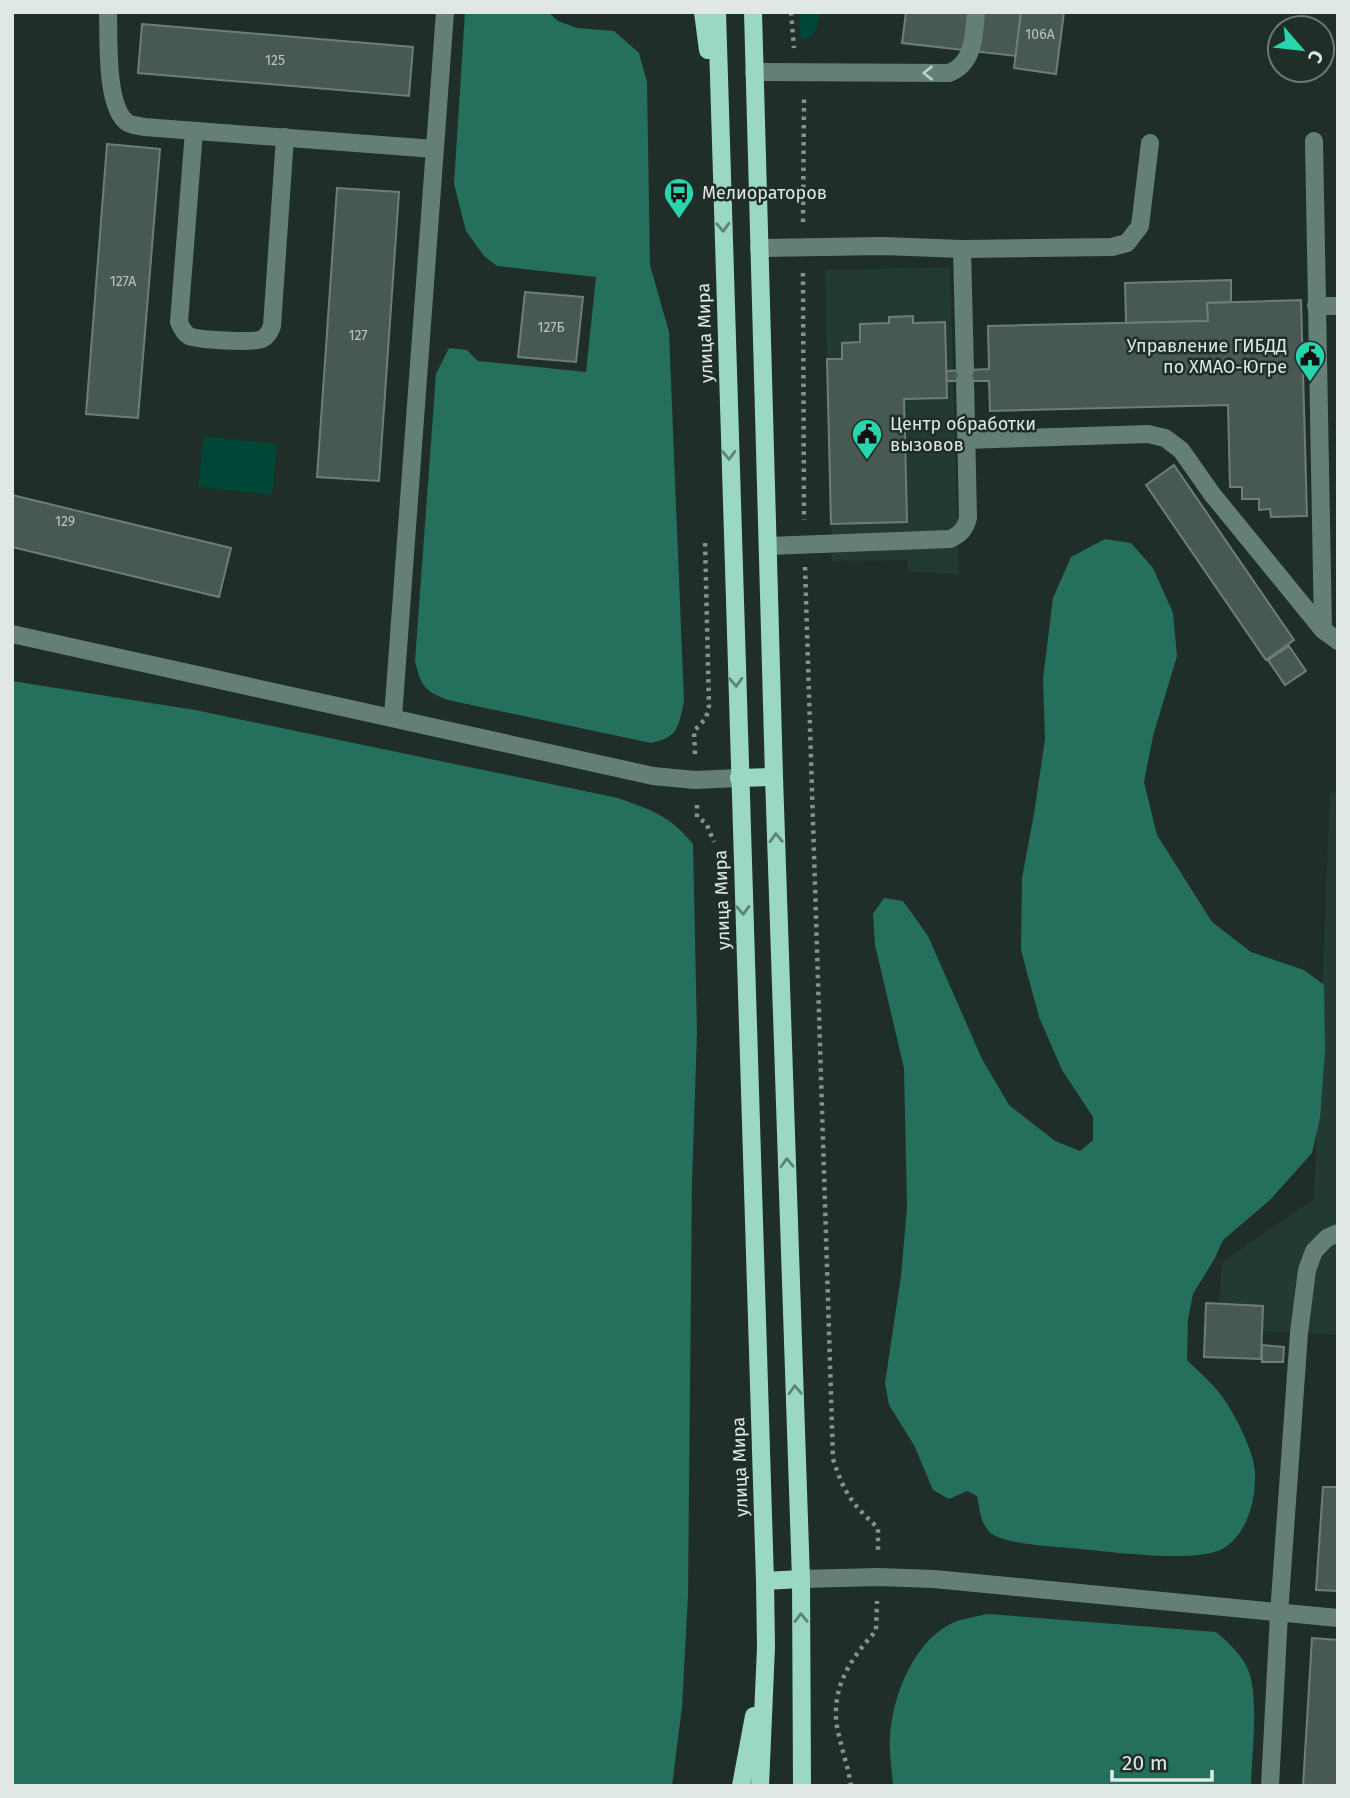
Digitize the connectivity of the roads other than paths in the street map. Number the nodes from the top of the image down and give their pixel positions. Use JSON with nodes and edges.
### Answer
{"nodes":[{"id":1,"x":108,"y":12,"type":"edge"},
{"id":2,"x":445,"y":12,"type":"edge"},
{"id":3,"x":703,"y":12,"type":"edge"},
{"id":4,"x":717,"y":12,"type":"edge"},
{"id":5,"x":753,"y":12,"type":"edge"},
{"id":6,"x":976,"y":12,"type":"edge"},
{"id":7,"x":754,"y":72,"type":"junction"},
{"id":8,"x":194,"y":131,"type":"junction"},
{"id":9,"x":285,"y":137,"type":"junction"},
{"id":10,"x":720,"y":140,"type":"junction"},
{"id":11,"x":1314,"y":141,"type":"dead end"},
{"id":12,"x":1150,"y":143,"type":"dead end"},
{"id":13,"x":434,"y":149,"type":"junction"},
{"id":14,"x":759,"y":248,"type":"junction"},
{"id":15,"x":962,"y":249,"type":"junction"},
{"id":16,"x":1316,"y":306,"type":"junction"},
{"id":17,"x":1338,"y":306,"type":"edge"},
{"id":18,"x":966,"y":440,"type":"junction"},
{"id":19,"x":768,"y":546,"type":"junction"},
{"id":20,"x":12,"y":634,"type":"edge"},
{"id":21,"x":1331,"y":636,"type":"edge"},
{"id":22,"x":393,"y":717,"type":"junction"},
{"id":23,"x":774,"y":777,"type":"junction"},
{"id":24,"x":739,"y":778,"type":"junction"},
{"id":25,"x":1338,"y":1233,"type":"edge"},
{"id":26,"x":801,"y":1579,"type":"junction"},
{"id":27,"x":765,"y":1581,"type":"junction"},
{"id":28,"x":1279,"y":1614,"type":"junction"},
{"id":29,"x":1338,"y":1618,"type":"edge"},
{"id":30,"x":766,"y":1647,"type":"junction"},
{"id":31,"x":802,"y":1686,"type":"junction"},
{"id":32,"x":741,"y":1786,"type":"edge"},
{"id":33,"x":760,"y":1786,"type":"edge"},
{"id":34,"x":802,"y":1786,"type":"edge"},
{"id":35,"x":808,"y":1786,"type":"edge"},
{"id":36,"x":1270,"y":1786,"type":"edge"}],
"edges":[{"from":1,"to":8,"type":"street"},
{"from":2,"to":13,"type":"street"},
{"from":3,"to":10,"type":"main road"},
{"from":4,"to":10,"type":"main road","name":"улица Мира"},
{"from":5,"to":7,"type":"main road"},
{"from":6,"to":7,"type":"street","one_way":true},
{"from":7,"to":14,"type":"main road"},
{"from":8,"to":9,"type":"street"},
{"from":8,"to":9,"type":"street"},
{"from":9,"to":13,"type":"street"},
{"from":10,"to":24,"type":"main road","name":"улица Мира","one_way":true},
{"from":11,"to":16,"type":"street"},
{"from":12,"to":15,"type":"street"},
{"from":13,"to":22,"type":"street"},
{"from":14,"to":15,"type":"street"},
{"from":14,"to":19,"type":"main road"},
{"from":15,"to":18,"type":"street"},
{"from":16,"to":17,"type":"street"},
{"from":16,"to":21,"type":"street"},
{"from":18,"to":19,"type":"street"},
{"from":18,"to":21,"type":"street"},
{"from":19,"to":23,"type":"main road"},
{"from":20,"to":22,"type":"street"},
{"from":22,"to":24,"type":"street"},
{"from":23,"to":24,"type":"main road"},
{"from":26,"to":23,"type":"main road","one_way":true},
{"from":24,"to":27,"type":"main road","name":"улица Мира","one_way":true},
{"from":25,"to":28,"type":"street"},
{"from":26,"to":27,"type":"main road"},
{"from":26,"to":28,"type":"street"},
{"from":31,"to":26,"type":"main road","one_way":true},
{"from":27,"to":30,"type":"main road","name":"улица Мира"},
{"from":28,"to":29,"type":"street"},
{"from":28,"to":36,"type":"street"},
{"from":30,"to":32,"type":"main road"},
{"from":30,"to":33,"type":"main road","name":"улица Мира"},
{"from":31,"to":34,"type":"main road"},
{"from":31,"to":35,"type":"main road"}]}
